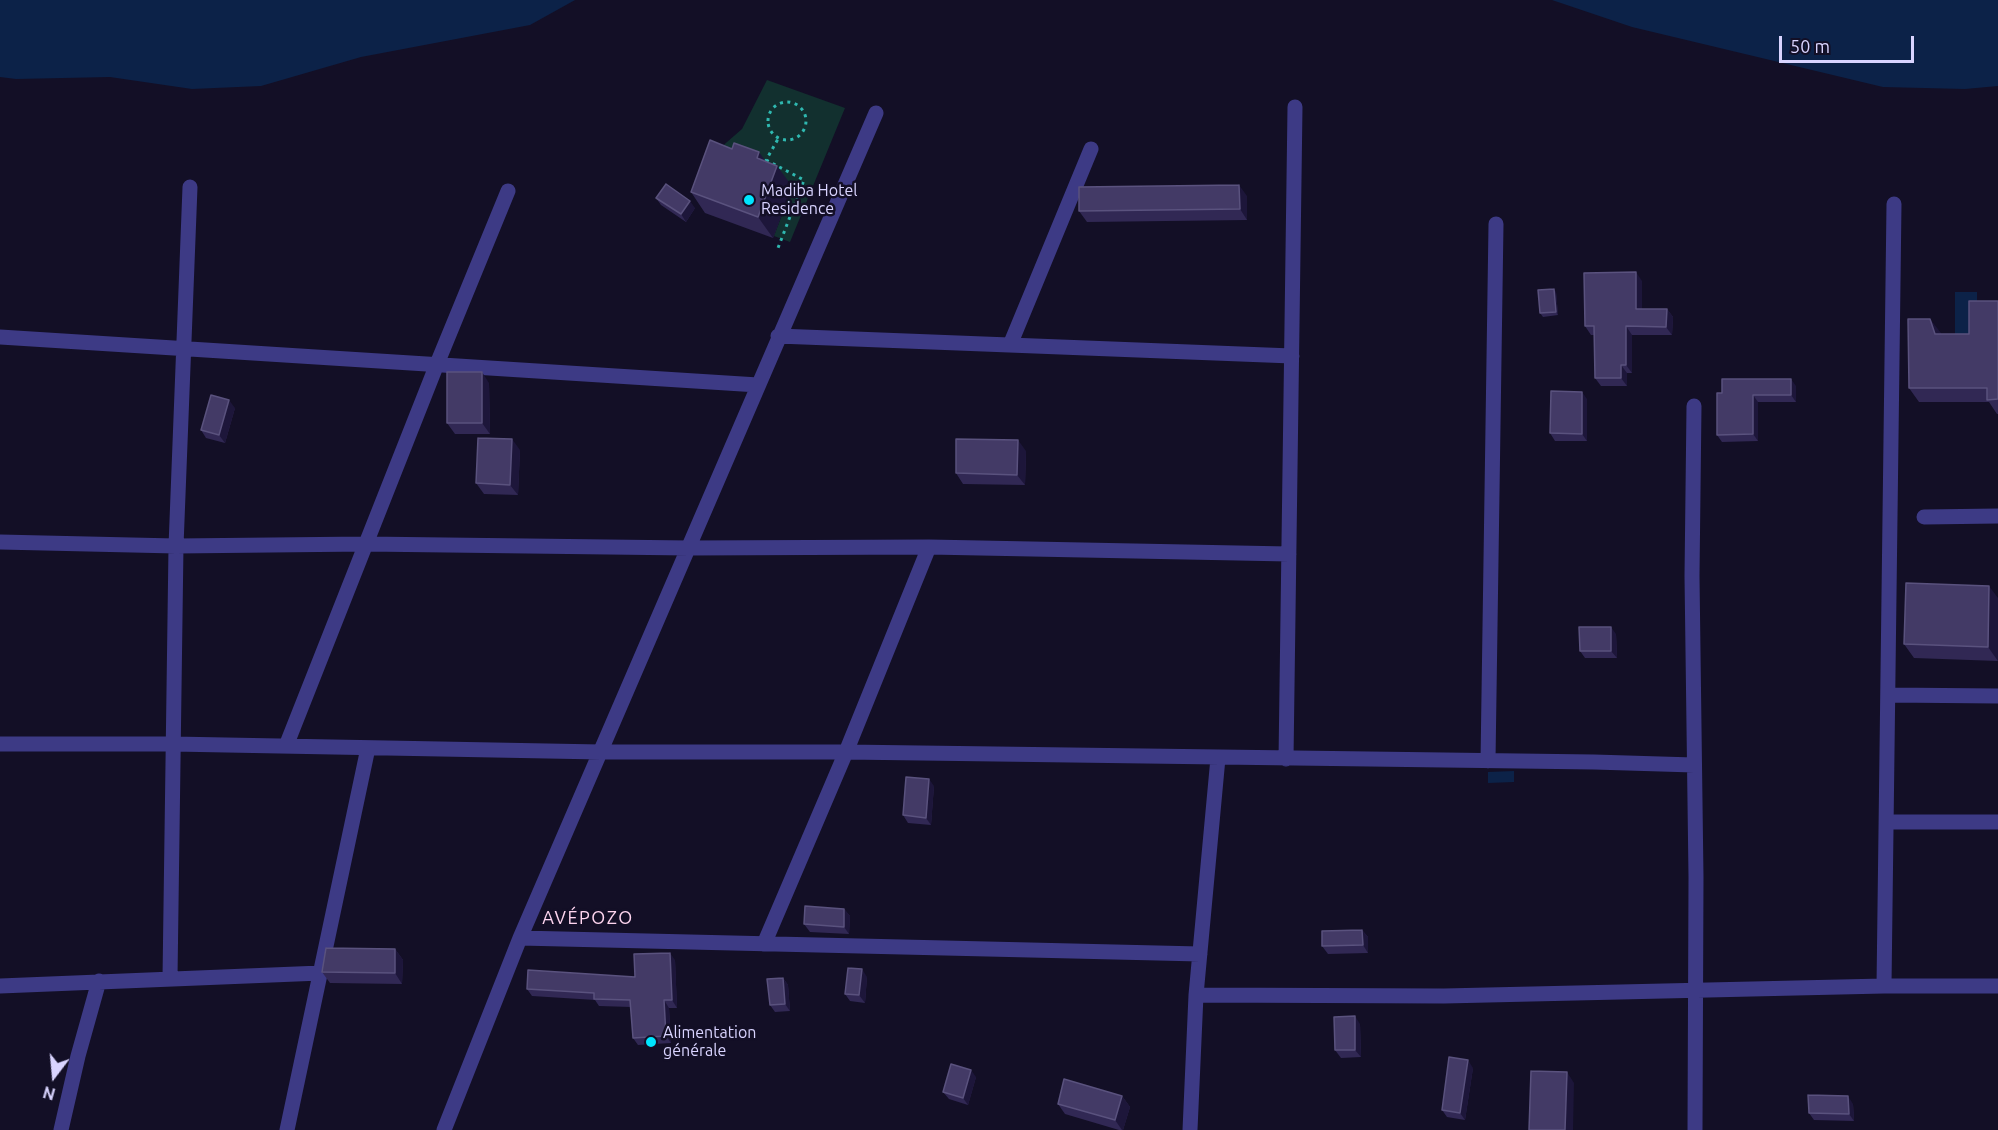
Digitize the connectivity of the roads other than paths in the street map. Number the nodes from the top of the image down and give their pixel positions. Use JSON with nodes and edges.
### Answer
{"nodes":[{"id":1,"x":1295,"y":107,"type":"dead end"},
{"id":2,"x":876,"y":113,"type":"dead end"},
{"id":3,"x":1091,"y":149,"type":"dead end"},
{"id":4,"x":190,"y":187,"type":"dead end"},
{"id":5,"x":508,"y":191,"type":"dead end"},
{"id":6,"x":1894,"y":204,"type":"dead end"},
{"id":7,"x":1496,"y":224,"type":"dead end"},
{"id":8,"x":778,"y":336,"type":"junction"},
{"id":9,"x":0,"y":337,"type":"edge"},
{"id":10,"x":1010,"y":345,"type":"junction"},
{"id":11,"x":183,"y":349,"type":"junction"},
{"id":12,"x":1292,"y":356,"type":"junction"},
{"id":13,"x":437,"y":364,"type":"junction"},
{"id":14,"x":758,"y":385,"type":"junction"},
{"id":15,"x":1694,"y":406,"type":"dead end"},
{"id":16,"x":1998,"y":516,"type":"edge"},
{"id":17,"x":1924,"y":517,"type":"dead end"},
{"id":18,"x":0,"y":542,"type":"edge"},
{"id":19,"x":366,"y":544,"type":"junction"},
{"id":20,"x":176,"y":546,"type":"junction"},
{"id":21,"x":929,"y":547,"type":"junction"},
{"id":22,"x":689,"y":548,"type":"junction"},
{"id":23,"x":1289,"y":554,"type":"junction"},
{"id":24,"x":1889,"y":695,"type":"junction"},
{"id":25,"x":1998,"y":696,"type":"edge"},
{"id":26,"x":0,"y":744,"type":"edge"},
{"id":27,"x":173,"y":744,"type":"junction"},
{"id":28,"x":286,"y":746,"type":"junction"},
{"id":29,"x":369,"y":748,"type":"junction"},
{"id":30,"x":601,"y":752,"type":"junction"},
{"id":31,"x":846,"y":752,"type":"junction"},
{"id":32,"x":1218,"y":758,"type":"junction"},
{"id":33,"x":1286,"y":759,"type":"junction"},
{"id":34,"x":1488,"y":761,"type":"junction"},
{"id":35,"x":1694,"y":765,"type":"junction"},
{"id":36,"x":1887,"y":822,"type":"junction"},
{"id":37,"x":1998,"y":822,"type":"edge"},
{"id":38,"x":519,"y":938,"type":"junction"},
{"id":39,"x":764,"y":944,"type":"junction"},
{"id":40,"x":1200,"y":954,"type":"junction"},
{"id":41,"x":321,"y":973,"type":"junction"},
{"id":42,"x":170,"y":978,"type":"junction"},
{"id":43,"x":99,"y":981,"type":"junction"},
{"id":44,"x":0,"y":986,"type":"edge"},
{"id":45,"x":1884,"y":986,"type":"junction"},
{"id":46,"x":1998,"y":986,"type":"edge"},
{"id":47,"x":1695,"y":991,"type":"junction"},
{"id":48,"x":1196,"y":995,"type":"junction"},
{"id":49,"x":61,"y":1130,"type":"edge"},
{"id":50,"x":287,"y":1130,"type":"edge"},
{"id":51,"x":444,"y":1130,"type":"edge"},
{"id":52,"x":1190,"y":1130,"type":"edge"},
{"id":53,"x":1695,"y":1130,"type":"edge"}],
"edges":[{"from":1,"to":12,"type":"street"},
{"from":2,"to":8,"type":"street"},
{"from":3,"to":10,"type":"street"},
{"from":4,"to":11,"type":"street"},
{"from":5,"to":13,"type":"street"},
{"from":6,"to":24,"type":"street"},
{"from":7,"to":34,"type":"street"},
{"from":8,"to":10,"type":"street"},
{"from":8,"to":14,"type":"street"},
{"from":9,"to":11,"type":"street"},
{"from":10,"to":12,"type":"street"},
{"from":11,"to":13,"type":"street"},
{"from":11,"to":20,"type":"street"},
{"from":12,"to":23,"type":"street"},
{"from":13,"to":14,"type":"street"},
{"from":13,"to":19,"type":"street"},
{"from":14,"to":22,"type":"street"},
{"from":15,"to":35,"type":"street"},
{"from":16,"to":17,"type":"street"},
{"from":18,"to":20,"type":"street"},
{"from":19,"to":20,"type":"street"},
{"from":19,"to":22,"type":"street"},
{"from":19,"to":28,"type":"street"},
{"from":20,"to":27,"type":"street"},
{"from":21,"to":22,"type":"street"},
{"from":21,"to":23,"type":"street"},
{"from":21,"to":31,"type":"street"},
{"from":22,"to":30,"type":"street"},
{"from":23,"to":33,"type":"street"},
{"from":24,"to":25,"type":"street"},
{"from":24,"to":36,"type":"street"},
{"from":26,"to":27,"type":"street"},
{"from":27,"to":28,"type":"street"},
{"from":27,"to":42,"type":"street"},
{"from":28,"to":29,"type":"street"},
{"from":29,"to":30,"type":"street"},
{"from":29,"to":41,"type":"street"},
{"from":30,"to":31,"type":"street"},
{"from":30,"to":38,"type":"street"},
{"from":31,"to":32,"type":"street"},
{"from":31,"to":39,"type":"street"},
{"from":32,"to":33,"type":"street"},
{"from":32,"to":40,"type":"street"},
{"from":33,"to":34,"type":"street"},
{"from":34,"to":35,"type":"street"},
{"from":35,"to":47,"type":"street"},
{"from":36,"to":37,"type":"street"},
{"from":36,"to":45,"type":"street"},
{"from":38,"to":39,"type":"street"},
{"from":38,"to":51,"type":"street"},
{"from":39,"to":40,"type":"street"},
{"from":40,"to":48,"type":"street"},
{"from":41,"to":42,"type":"street"},
{"from":41,"to":50,"type":"street"},
{"from":42,"to":43,"type":"street"},
{"from":43,"to":44,"type":"street"},
{"from":43,"to":49,"type":"street"},
{"from":45,"to":46,"type":"street"},
{"from":45,"to":47,"type":"street"},
{"from":47,"to":48,"type":"street"},
{"from":47,"to":53,"type":"street"},
{"from":48,"to":52,"type":"street"}]}
